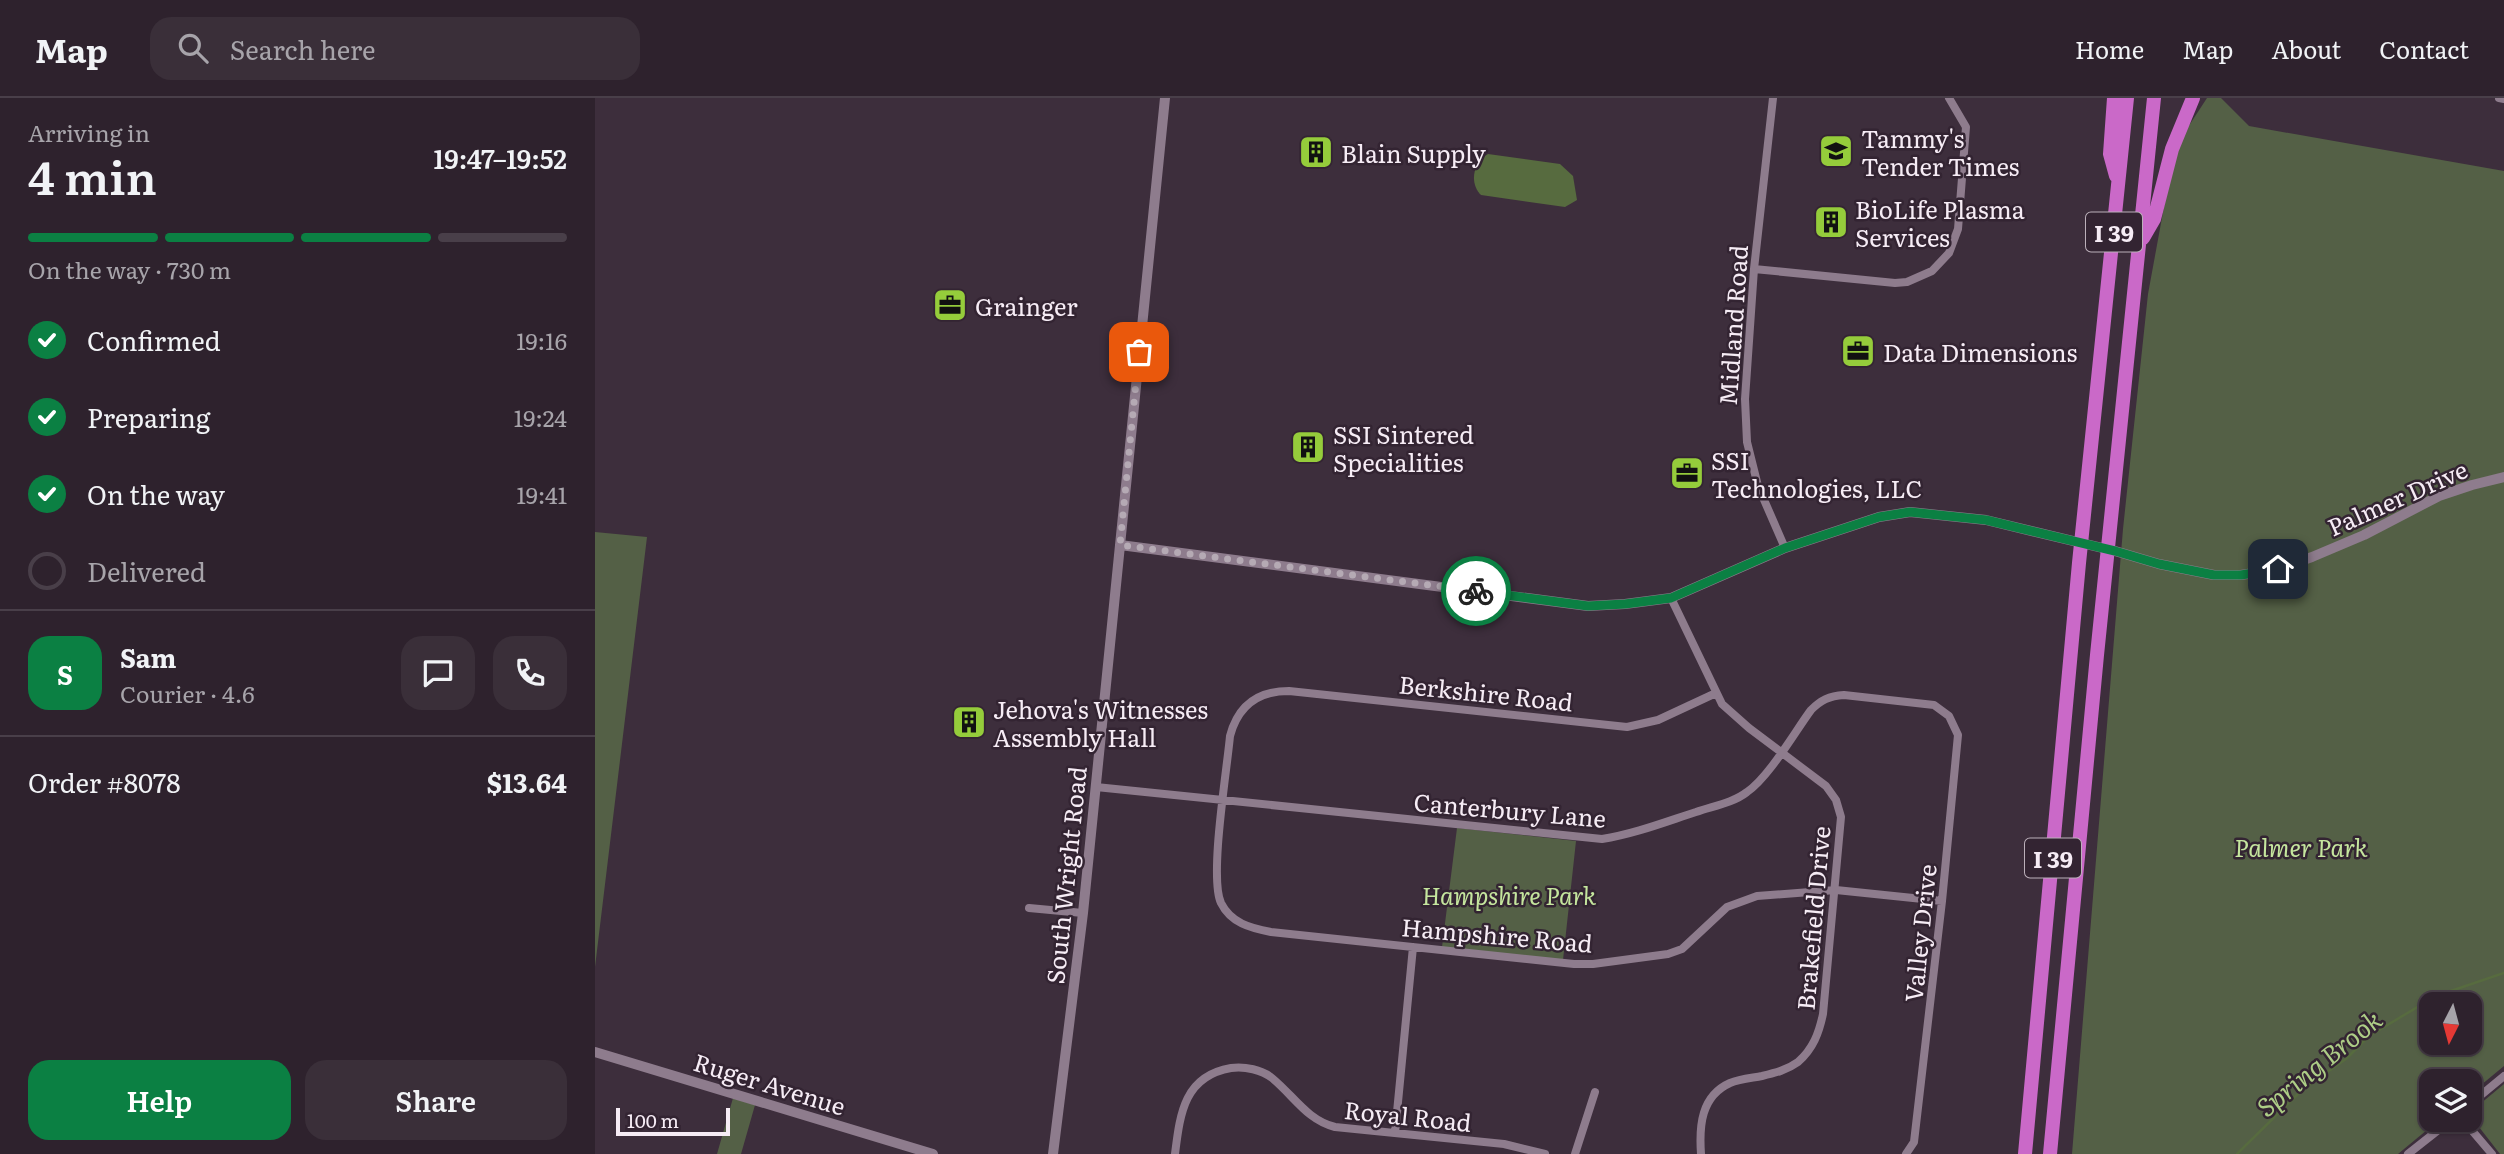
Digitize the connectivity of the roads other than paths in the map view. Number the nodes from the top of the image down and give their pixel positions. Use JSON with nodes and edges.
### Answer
{"nodes":[{"id":1,"x":1165,"y":98,"type":"edge"},
{"id":2,"x":1773,"y":98,"type":"edge"},
{"id":3,"x":1949,"y":98,"type":"edge"},
{"id":4,"x":2113,"y":98,"type":"edge"},
{"id":5,"x":2127,"y":98,"type":"edge"},
{"id":6,"x":2154,"y":98,"type":"edge"},
{"id":7,"x":2193,"y":98,"type":"edge"},
{"id":8,"x":2499,"y":98,"type":"edge"},
{"id":9,"x":2504,"y":99,"type":"edge"},
{"id":10,"x":2119,"y":185,"type":"junction"},
{"id":11,"x":2140,"y":242,"type":"junction"},
{"id":12,"x":1754,"y":269,"type":"junction"},
{"id":13,"x":2504,"y":477,"type":"edge"},
{"id":14,"x":1120,"y":545,"type":"junction"},
{"id":15,"x":1785,"y":548,"type":"junction"},
{"id":16,"x":1671,"y":598,"type":"junction"},
{"id":17,"x":1716,"y":693,"type":"junction"},
{"id":18,"x":1949,"y":716,"type":"joint"},
{"id":19,"x":1781,"y":752,"type":"junction"},
{"id":20,"x":1096,"y":787,"type":"junction"},
{"id":21,"x":1224,"y":801,"type":"junction"},
{"id":22,"x":1836,"y":890,"type":"junction"},
{"id":23,"x":1942,"y":901,"type":"junction"},
{"id":24,"x":1029,"y":908,"type":"dead end"},
{"id":25,"x":1083,"y":913,"type":"junction"},
{"id":26,"x":1413,"y":947,"type":"junction"},
{"id":27,"x":595,"y":1052,"type":"edge"},
{"id":28,"x":2504,"y":1076,"type":"edge"},
{"id":29,"x":1595,"y":1092,"type":"dead end"},
{"id":30,"x":2482,"y":1094,"type":"edge"},
{"id":31,"x":2436,"y":1132,"type":"edge"},
{"id":32,"x":2473,"y":1132,"type":"edge"},
{"id":33,"x":1395,"y":1133,"type":"junction"},
{"id":34,"x":933,"y":1154,"type":"edge"},
{"id":35,"x":1053,"y":1154,"type":"edge"},
{"id":36,"x":1175,"y":1154,"type":"edge"},
{"id":37,"x":1545,"y":1154,"type":"edge"},
{"id":38,"x":1575,"y":1154,"type":"edge"},
{"id":39,"x":1701,"y":1154,"type":"edge"},
{"id":40,"x":1906,"y":1154,"type":"edge"},
{"id":41,"x":2025,"y":1154,"type":"edge"},
{"id":42,"x":2050,"y":1154,"type":"edge"},
{"id":43,"x":2409,"y":1154,"type":"edge"},
{"id":44,"x":2492,"y":1154,"type":"edge"}],
"edges":[{"from":1,"to":14,"type":"street","name":"South Wright Road"},
{"from":2,"to":12,"type":"street","name":"Midland Road"},
{"from":3,"to":12,"type":"street"},
{"from":4,"to":10,"type":"highway"},
{"from":5,"to":10,"type":"highway","number":"I 39"},
{"from":6,"to":11,"type":"highway","number":"I 39"},
{"from":7,"to":11,"type":"highway"},
{"from":8,"to":9,"type":"street"},
{"from":10,"to":41,"type":"highway","number":"I 39"},
{"from":11,"to":42,"type":"highway","number":"I 39"},
{"from":12,"to":15,"type":"street","name":"Midland Road"},
{"from":13,"to":15,"type":"street","name":"Palmer Drive"},
{"from":14,"to":16,"type":"street","name":"Palmer Drive"},
{"from":14,"to":20,"type":"street","name":"South Wright Road"},
{"from":15,"to":16,"type":"street","name":"Palmer Drive"},
{"from":16,"to":17,"type":"street","name":"Brakefield Drive"},
{"from":17,"to":19,"type":"street","name":"Brakefield Drive"},
{"from":17,"to":21,"type":"street","name":"Berkshire Road"},
{"from":18,"to":19,"type":"street","name":"Canterbury Lane"},
{"from":18,"to":23,"type":"street","name":"Valley Drive"},
{"from":19,"to":21,"type":"street","name":"Canterbury Lane"},
{"from":19,"to":22,"type":"street","name":"Brakefield Drive"},
{"from":20,"to":21,"type":"street","name":"Canterbury Lane"},
{"from":20,"to":25,"type":"street","name":"South Wright Road"},
{"from":21,"to":26,"type":"street","name":"Hampshire Road"},
{"from":22,"to":23,"type":"street","name":"Hampshire Road"},
{"from":22,"to":26,"type":"street","name":"Hampshire Road"},
{"from":22,"to":39,"type":"street","name":"Brakefield Drive"},
{"from":23,"to":40,"type":"street","name":"Valley Drive"},
{"from":24,"to":25,"type":"street"},
{"from":25,"to":35,"type":"street","name":"South Wright Road"},
{"from":26,"to":33,"type":"street"},
{"from":27,"to":34,"type":"street","name":"Ruger Avenue"},
{"from":28,"to":30,"type":"street"},
{"from":29,"to":38,"type":"street"},
{"from":31,"to":43,"type":"street"},
{"from":32,"to":44,"type":"street"},
{"from":33,"to":36,"type":"street","name":"Royal Road"},
{"from":33,"to":37,"type":"street","name":"Royal Road"}]}
